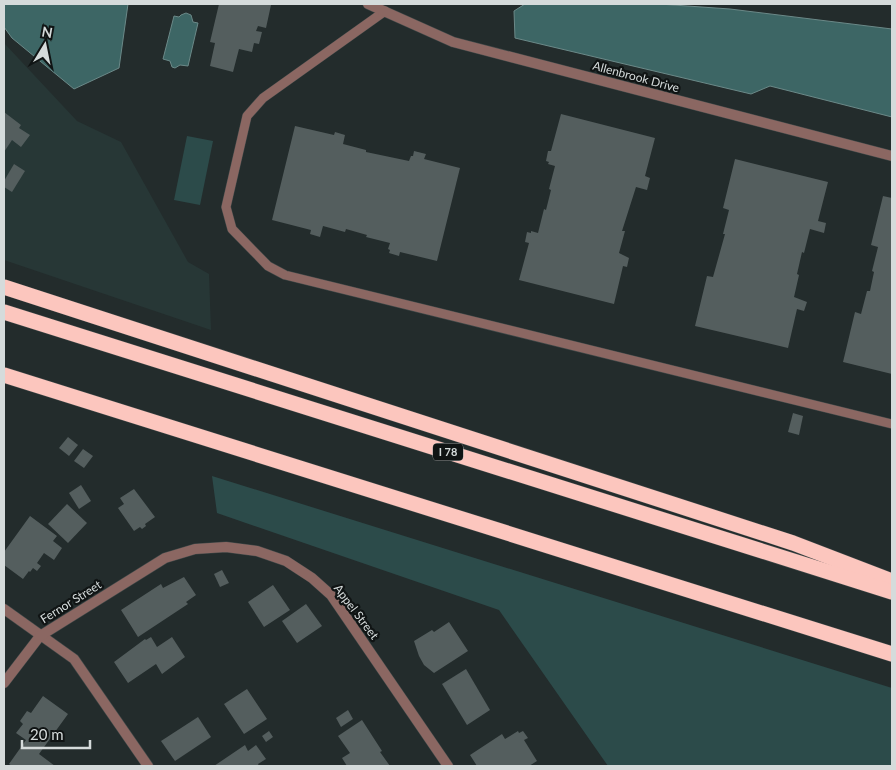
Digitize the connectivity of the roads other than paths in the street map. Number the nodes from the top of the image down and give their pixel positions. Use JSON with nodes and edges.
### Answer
{"nodes":[{"id":1,"x":368,"y":4,"type":"edge"},
{"id":2,"x":385,"y":7,"type":"edge"},
{"id":3,"x":892,"y":156,"type":"edge"},
{"id":4,"x":4,"y":286,"type":"edge"},
{"id":5,"x":4,"y":312,"type":"edge"},
{"id":6,"x":4,"y":375,"type":"edge"},
{"id":7,"x":892,"y":424,"type":"edge"},
{"id":8,"x":165,"y":558,"type":"joint"},
{"id":9,"x":892,"y":581,"type":"edge"},
{"id":10,"x":892,"y":592,"type":"edge"},
{"id":11,"x":4,"y":609,"type":"edge"},
{"id":12,"x":40,"y":636,"type":"junction"},
{"id":13,"x":892,"y":654,"type":"edge"},
{"id":14,"x":4,"y":683,"type":"edge"},
{"id":15,"x":148,"y":766,"type":"edge"},
{"id":16,"x":448,"y":766,"type":"edge"}],
"edges":[{"from":1,"to":2,"type":"street","name":"Allenbrook Drive"},
{"from":2,"to":3,"type":"street","name":"Allenbrook Drive"},
{"from":2,"to":7,"type":"lane"},
{"from":4,"to":9,"type":"highway"},
{"from":5,"to":10,"type":"highway","number":"I 78"},
{"from":6,"to":13,"type":"highway"},
{"from":8,"to":12,"type":"street","name":"Fernor Street"},
{"from":8,"to":16,"type":"street","name":"Appel Street"},
{"from":11,"to":12,"type":"street"},
{"from":12,"to":14,"type":"street","name":"Fernor Street"},
{"from":12,"to":15,"type":"street"}]}
